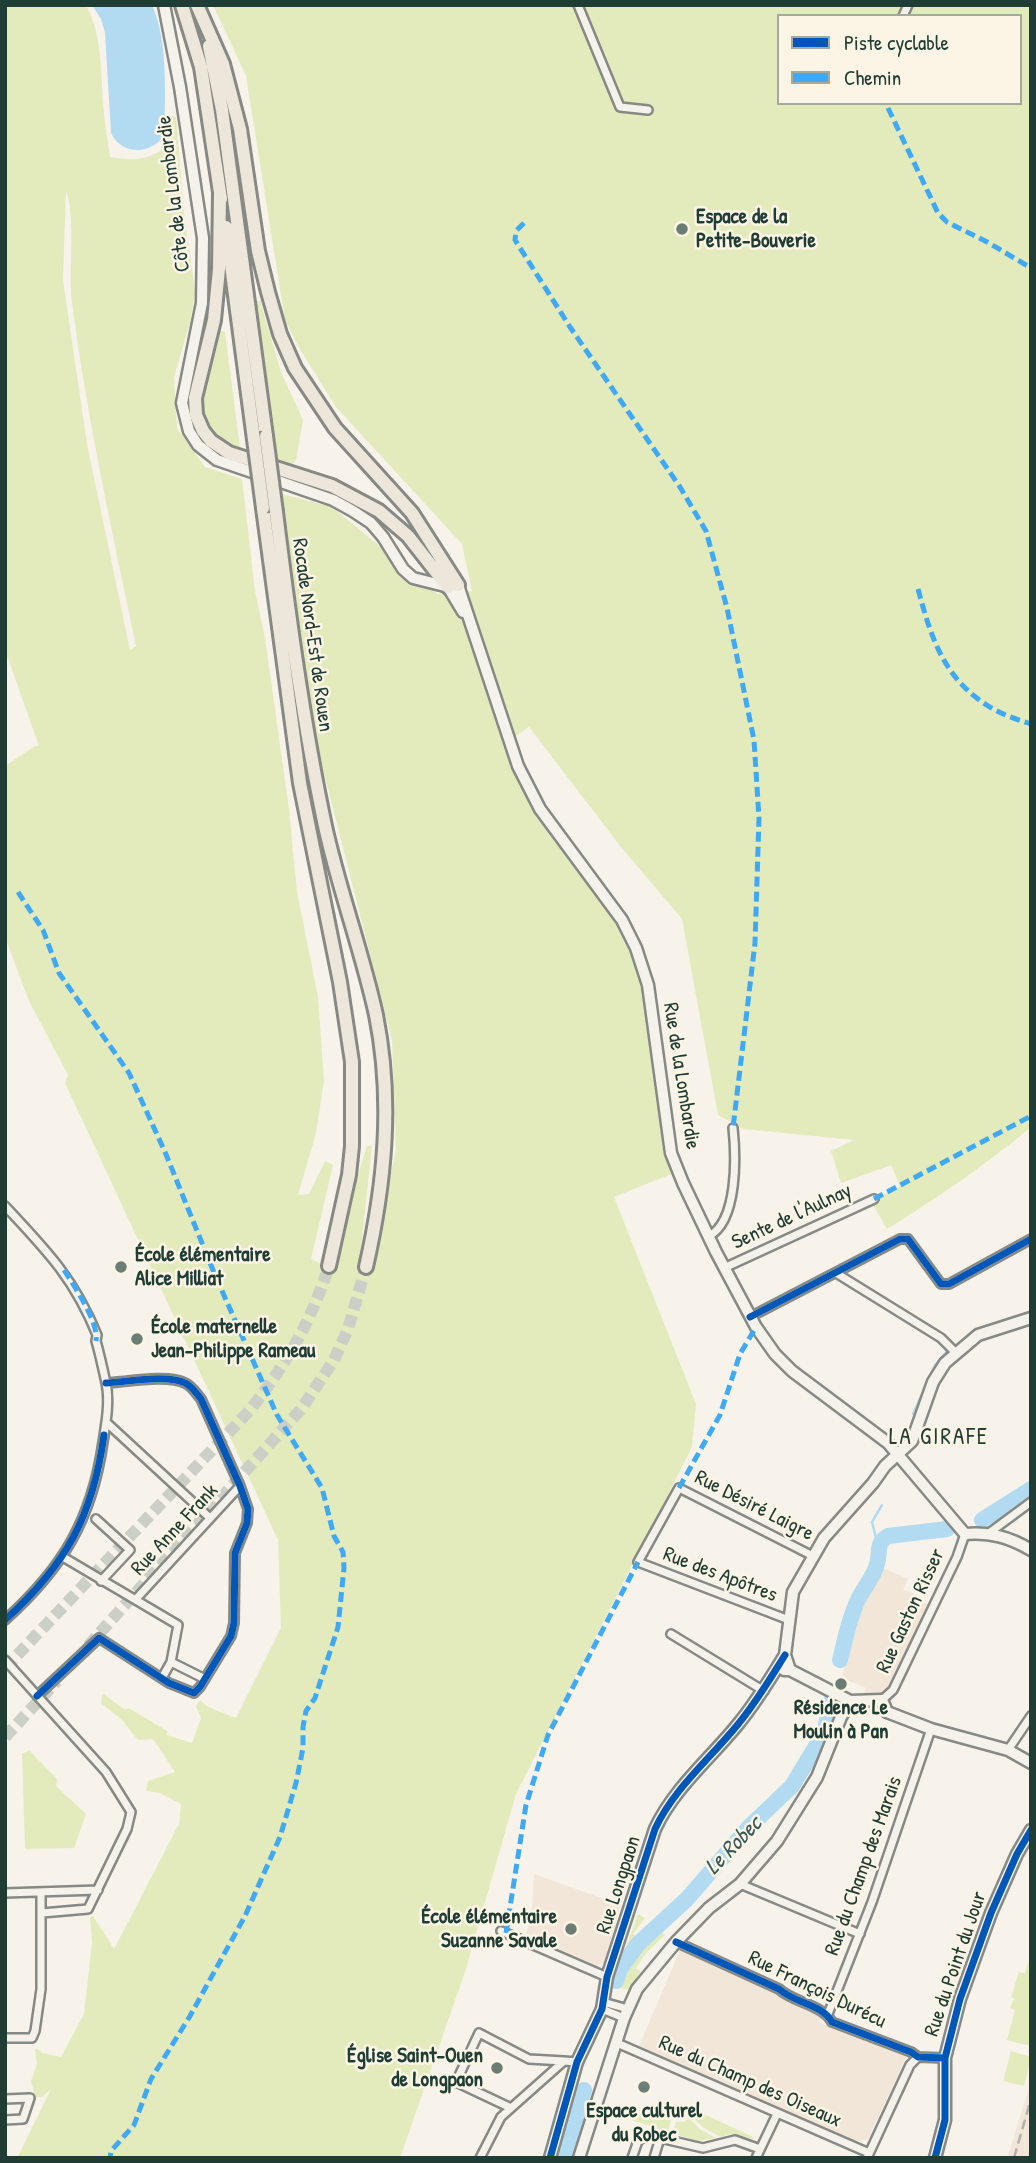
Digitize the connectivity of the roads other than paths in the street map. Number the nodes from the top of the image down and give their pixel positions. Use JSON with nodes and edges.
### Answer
{"nodes":[{"id":1,"x":164,"y":5,"type":"edge"},
{"id":2,"x":182,"y":5,"type":"edge"},
{"id":3,"x":197,"y":5,"type":"edge"},
{"id":4,"x":578,"y":5,"type":"edge"},
{"id":5,"x":648,"y":110,"type":"dead end"},
{"id":6,"x":220,"y":192,"type":"junction"},
{"id":7,"x":269,"y":510,"type":"junction"},
{"id":8,"x":453,"y":586,"type":"junction"},
{"id":9,"x":733,"y":1128,"type":"dead end"},
{"id":10,"x":874,"y":1199,"type":"dead end"},
{"id":11,"x":5,"y":1206,"type":"edge"},
{"id":12,"x":709,"y":1236,"type":"junction"},
{"id":13,"x":1031,"y":1239,"type":"edge"},
{"id":14,"x":329,"y":1266,"type":"tunnel mouth"},
{"id":15,"x":366,"y":1267,"type":"tunnel mouth"},
{"id":16,"x":724,"y":1268,"type":"junction"},
{"id":17,"x":836,"y":1273,"type":"junction"},
{"id":18,"x":750,"y":1317,"type":"junction"},
{"id":19,"x":1031,"y":1318,"type":"edge"},
{"id":20,"x":955,"y":1352,"type":"junction"},
{"id":21,"x":106,"y":1383,"type":"junction"},
{"id":22,"x":106,"y":1422,"type":"junction"},
{"id":23,"x":896,"y":1454,"type":"junction"},
{"id":24,"x":240,"y":1486,"type":"junction"},
{"id":25,"x":1031,"y":1503,"type":"edge"},
{"id":26,"x":210,"y":1518,"type":"junction"},
{"id":27,"x":96,"y":1519,"type":"dead end"},
{"id":28,"x":989,"y":1533,"type":"junction"},
{"id":29,"x":965,"y":1534,"type":"junction"},
{"id":30,"x":1031,"y":1550,"type":"edge"},
{"id":31,"x":813,"y":1556,"type":"junction"},
{"id":32,"x":63,"y":1557,"type":"junction"},
{"id":33,"x":638,"y":1562,"type":"joint"},
{"id":34,"x":101,"y":1581,"type":"junction"},
{"id":35,"x":136,"y":1599,"type":"junction"},
{"id":36,"x":5,"y":1620,"type":"edge"},
{"id":37,"x":789,"y":1620,"type":"junction"},
{"id":38,"x":671,"y":1634,"type":"dead end"},
{"id":39,"x":785,"y":1655,"type":"junction"},
{"id":40,"x":5,"y":1660,"type":"edge"},
{"id":41,"x":171,"y":1662,"type":"junction"},
{"id":42,"x":776,"y":1669,"type":"junction"},
{"id":43,"x":790,"y":1670,"type":"junction"},
{"id":44,"x":162,"y":1678,"type":"junction"},
{"id":45,"x":205,"y":1679,"type":"junction"},
{"id":46,"x":764,"y":1691,"type":"junction"},
{"id":47,"x":37,"y":1696,"type":"junction"},
{"id":48,"x":882,"y":1700,"type":"junction"},
{"id":49,"x":850,"y":1701,"type":"junction"},
{"id":50,"x":1031,"y":1716,"type":"edge"},
{"id":51,"x":931,"y":1729,"type":"junction"},
{"id":52,"x":1008,"y":1750,"type":"junction"},
{"id":53,"x":1031,"y":1763,"type":"edge"},
{"id":54,"x":1031,"y":1830,"type":"edge"},
{"id":55,"x":740,"y":1884,"type":"junction"},
{"id":56,"x":97,"y":1890,"type":"junction"},
{"id":57,"x":41,"y":1892,"type":"junction"},
{"id":58,"x":5,"y":1893,"type":"edge"},
{"id":59,"x":41,"y":1913,"type":"junction"},
{"id":60,"x":501,"y":1931,"type":"dead end"},
{"id":61,"x":860,"y":1934,"type":"junction"},
{"id":62,"x":676,"y":1942,"type":"junction"},
{"id":63,"x":607,"y":1977,"type":"junction"},
{"id":64,"x":602,"y":2005,"type":"junction"},
{"id":65,"x":626,"y":2013,"type":"junction"},
{"id":66,"x":828,"y":2014,"type":"junction"},
{"id":67,"x":5,"y":2038,"type":"edge"},
{"id":68,"x":617,"y":2043,"type":"junction"},
{"id":69,"x":918,"y":2057,"type":"junction"},
{"id":70,"x":944,"y":2059,"type":"junction"},
{"id":71,"x":564,"y":2061,"type":"junction"},
{"id":72,"x":577,"y":2062,"type":"junction"},
{"id":73,"x":5,"y":2099,"type":"edge"},
{"id":74,"x":511,"y":2108,"type":"junction"},
{"id":75,"x":777,"y":2114,"type":"junction"},
{"id":76,"x":5,"y":2120,"type":"edge"},
{"id":77,"x":660,"y":2138,"type":"junction"},
{"id":78,"x":760,"y":2149,"type":"junction"},
{"id":79,"x":868,"y":2155,"type":"edge"},
{"id":80,"x":480,"y":2158,"type":"edge"},
{"id":81,"x":550,"y":2158,"type":"edge"},
{"id":82,"x":579,"y":2158,"type":"edge"},
{"id":83,"x":632,"y":2158,"type":"edge"},
{"id":84,"x":654,"y":2158,"type":"edge"},
{"id":85,"x":756,"y":2158,"type":"edge"},
{"id":86,"x":935,"y":2158,"type":"edge"}],
"edges":[{"from":1,"to":8,"type":"main road","name":"Côte de la Lombardie"},
{"from":2,"to":6,"type":"highway","name":"Rocade Nord-Est de Rouen"},
{"from":3,"to":7,"type":"highway","name":"Rocade Nord-Est de Rouen","bridge":true},
{"from":3,"to":8,"type":"highway"},
{"from":4,"to":5,"type":"street"},
{"from":6,"to":7,"type":"highway","name":"Rocade Nord-Est de Rouen","bridge":true},
{"from":6,"to":8,"type":"highway"},
{"from":7,"to":14,"type":"highway","name":"Rocade Nord-Est de Rouen"},
{"from":7,"to":15,"type":"highway","name":"Rocade Nord-Est de Rouen"},
{"from":8,"to":12,"type":"main road","name":"Rue de la Lombardie"},
{"from":9,"to":12,"type":"street"},
{"from":10,"to":16,"type":"street","name":"Sente de l'Aulnay"},
{"from":11,"to":21,"type":"street"},
{"from":12,"to":16,"type":"main road","name":"Rue de la Lombardie"},
{"from":13,"to":17,"type":"street"},
{"from":16,"to":18,"type":"main road","name":"Rue de la Lombardie"},
{"from":17,"to":18,"type":"street"},
{"from":17,"to":20,"type":"street"},
{"from":18,"to":23,"type":"main road","name":"Rue de la Lombardie"},
{"from":19,"to":20,"type":"main road"},
{"from":20,"to":23,"type":"main road"},
{"from":21,"to":22,"type":"street"},
{"from":21,"to":24,"type":"street"},
{"from":22,"to":26,"type":"street"},
{"from":22,"to":32,"type":"street"},
{"from":23,"to":29,"type":"main road","name":"Rue de la Lombardie"},
{"from":23,"to":31,"type":"main road"},
{"from":24,"to":26,"type":"street","name":"Rue Anne Frank"},
{"from":24,"to":45,"type":"street"},
{"from":25,"to":28,"type":"street"},
{"from":26,"to":35,"type":"street","name":"Rue Anne Frank"},
{"from":27,"to":34,"type":"street"},
{"from":28,"to":29,"type":"main road"},
{"from":28,"to":30,"type":"main road"},
{"from":29,"to":48,"type":"street","name":"Rue Gaston Risser"},
{"from":31,"to":33,"type":"street","name":"Rue Désiré Laigre"},
{"from":31,"to":37,"type":"main road"},
{"from":32,"to":34,"type":"street"},
{"from":32,"to":36,"type":"street"},
{"from":33,"to":37,"type":"street","name":"Rue des Apôtres"},
{"from":34,"to":35,"type":"street"},
{"from":35,"to":41,"type":"street"},
{"from":37,"to":39,"type":"main road"},
{"from":38,"to":46,"type":"street"},
{"from":39,"to":42,"type":"main road","name":"Rue Longpaon"},
{"from":39,"to":43,"type":"main road"},
{"from":40,"to":47,"type":"street"},
{"from":41,"to":44,"type":"street"},
{"from":41,"to":45,"type":"street"},
{"from":42,"to":43,"type":"main road"},
{"from":42,"to":46,"type":"main road","name":"Rue Longpaon"},
{"from":43,"to":49,"type":"main road"},
{"from":44,"to":45,"type":"street"},
{"from":44,"to":47,"type":"street"},
{"from":46,"to":63,"type":"main road","name":"Rue Longpaon"},
{"from":47,"to":56,"type":"street"},
{"from":48,"to":49,"type":"main road"},
{"from":48,"to":51,"type":"main road"},
{"from":49,"to":55,"type":"main road"},
{"from":50,"to":52,"type":"street"},
{"from":51,"to":52,"type":"main road"},
{"from":51,"to":61,"type":"street","name":"Rue du Champ des Marais"},
{"from":52,"to":53,"type":"main road"},
{"from":54,"to":70,"type":"main road","name":"Rue du Point du Jour"},
{"from":55,"to":61,"type":"street"},
{"from":55,"to":62,"type":"main road"},
{"from":56,"to":57,"type":"street"},
{"from":56,"to":59,"type":"street"},
{"from":57,"to":58,"type":"street"},
{"from":57,"to":59,"type":"street"},
{"from":59,"to":67,"type":"street"},
{"from":60,"to":63,"type":"street"},
{"from":61,"to":66,"type":"street","name":"Rue du Champ des Marais"},
{"from":62,"to":65,"type":"main road"},
{"from":62,"to":66,"type":"street","name":"Rue François Durécu"},
{"from":63,"to":64,"type":"main road","name":"Rue Longpaon"},
{"from":64,"to":65,"type":"street"},
{"from":64,"to":72,"type":"main road","name":"Rue Longpaon"},
{"from":65,"to":68,"type":"main road"},
{"from":66,"to":69,"type":"street","name":"Rue François Durécu"},
{"from":68,"to":75,"type":"street","name":"Rue du Champ des Oiseaux"},
{"from":68,"to":82,"type":"main road"},
{"from":69,"to":70,"type":"street","name":"Rue François Durécu"},
{"from":69,"to":79,"type":"street"},
{"from":70,"to":86,"type":"main road","name":"Rue du Point du Jour"},
{"from":71,"to":72,"type":"street"},
{"from":71,"to":74,"type":"street"},
{"from":71,"to":74,"type":"street"},
{"from":72,"to":81,"type":"main road","name":"Rue Longpaon"},
{"from":73,"to":76,"type":"street"},
{"from":74,"to":80,"type":"street"},
{"from":75,"to":78,"type":"street"},
{"from":75,"to":79,"type":"street","name":"Rue du Champ des Oiseaux"},
{"from":77,"to":78,"type":"street"},
{"from":77,"to":83,"type":"street"},
{"from":77,"to":84,"type":"street"},
{"from":78,"to":85,"type":"street"}]}
